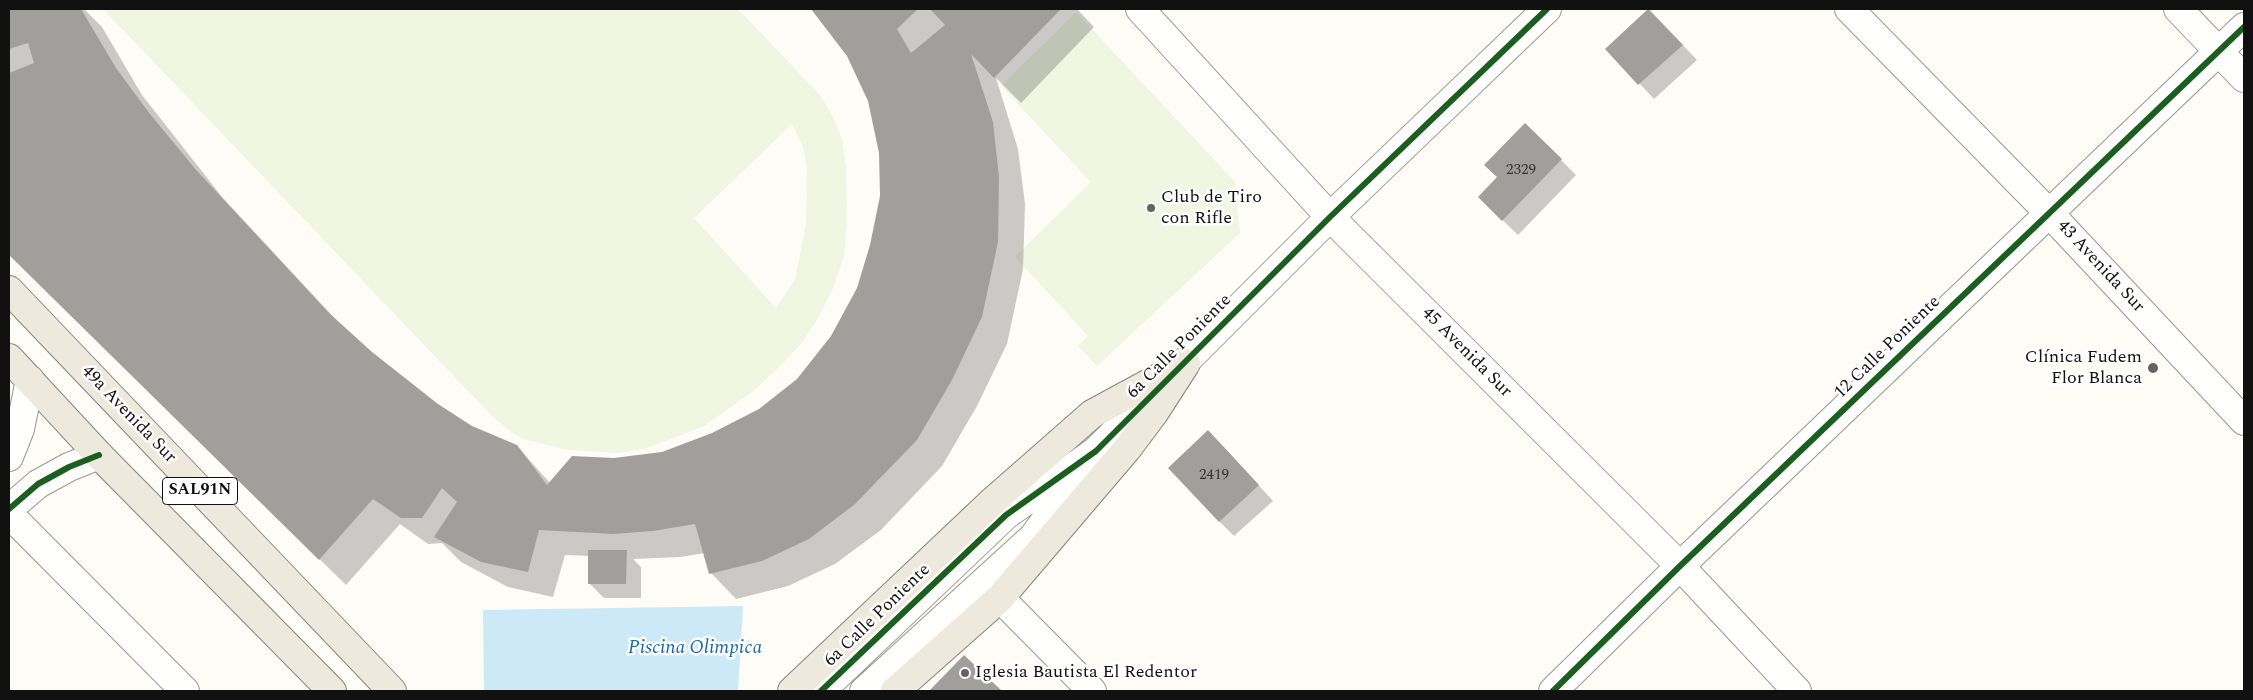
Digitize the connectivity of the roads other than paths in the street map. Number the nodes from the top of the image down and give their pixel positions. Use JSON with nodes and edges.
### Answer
{"nodes":[{"id":1,"x":1140,"y":9,"type":"edge"},
{"id":2,"x":1547,"y":9,"type":"edge"},
{"id":3,"x":1849,"y":9,"type":"edge"},
{"id":4,"x":2178,"y":9,"type":"edge"},
{"id":5,"x":2244,"y":27,"type":"edge"},
{"id":6,"x":2220,"y":52,"type":"junction"},
{"id":7,"x":2244,"y":78,"type":"edge"},
{"id":8,"x":2050,"y":214,"type":"junction"},
{"id":9,"x":1330,"y":217,"type":"junction"},
{"id":10,"x":9,"y":290,"type":"edge"},
{"id":11,"x":9,"y":358,"type":"edge"},
{"id":12,"x":1186,"y":363,"type":"junction"},
{"id":13,"x":30,"y":380,"type":"junction"},
{"id":14,"x":2244,"y":421,"type":"edge"},
{"id":15,"x":1096,"y":450,"type":"junction"},
{"id":16,"x":99,"y":455,"type":"junction"},
{"id":17,"x":9,"y":457,"type":"edge"},
{"id":18,"x":9,"y":509,"type":"edge"},
{"id":19,"x":9,"y":514,"type":"edge"},
{"id":20,"x":1680,"y":566,"type":"junction"},
{"id":21,"x":1000,"y":598,"type":"junction"},
{"id":22,"x":186,"y":691,"type":"edge"},
{"id":23,"x":332,"y":691,"type":"edge"},
{"id":24,"x":392,"y":691,"type":"edge"},
{"id":25,"x":792,"y":691,"type":"edge"},
{"id":26,"x":821,"y":691,"type":"edge"},
{"id":27,"x":864,"y":691,"type":"edge"},
{"id":28,"x":895,"y":691,"type":"edge"},
{"id":29,"x":1092,"y":691,"type":"edge"},
{"id":30,"x":1552,"y":691,"type":"edge"},
{"id":31,"x":1797,"y":691,"type":"edge"}],
"edges":[{"from":1,"to":9,"type":"street","name":"45 Avenida Sur"},
{"from":2,"to":9,"type":"street","name":"6a Calle Poniente"},
{"from":3,"to":8,"type":"street","name":"43 Avenida Sur"},
{"from":4,"to":6,"type":"street"},
{"from":5,"to":6,"type":"street","name":"12 Calle Poniente"},
{"from":6,"to":7,"type":"street"},
{"from":6,"to":8,"type":"street","name":"12 Calle Poniente"},
{"from":8,"to":14,"type":"street","name":"43 Avenida Sur"},
{"from":8,"to":20,"type":"street","name":"12 Calle Poniente"},
{"from":9,"to":12,"type":"street","name":"6a Calle Poniente"},
{"from":9,"to":20,"type":"street","name":"45 Avenida Sur"},
{"from":10,"to":24,"type":"main road","name":"49a Avenida Sur","number":"SAL91N"},
{"from":11,"to":13,"type":"main road","number":"SAL91N"},
{"from":12,"to":15,"type":"street","name":"6a Calle Poniente"},
{"from":12,"to":21,"type":"main road"},
{"from":12,"to":25,"type":"main road"},
{"from":13,"to":16,"type":"main road","number":"SAL91N"},
{"from":13,"to":17,"type":"street"},
{"from":15,"to":26,"type":"street","name":"6a Calle Poniente"},
{"from":15,"to":27,"type":"street","name":"6a Calle Poniente"},
{"from":16,"to":18,"type":"street"},
{"from":16,"to":23,"type":"main road","number":"SAL91N"},
{"from":19,"to":22,"type":"street"},
{"from":20,"to":30,"type":"street","name":"12 Calle Poniente"},
{"from":20,"to":31,"type":"street","name":"45 Avenida Sur"},
{"from":21,"to":28,"type":"main road"},
{"from":21,"to":29,"type":"street"}]}
